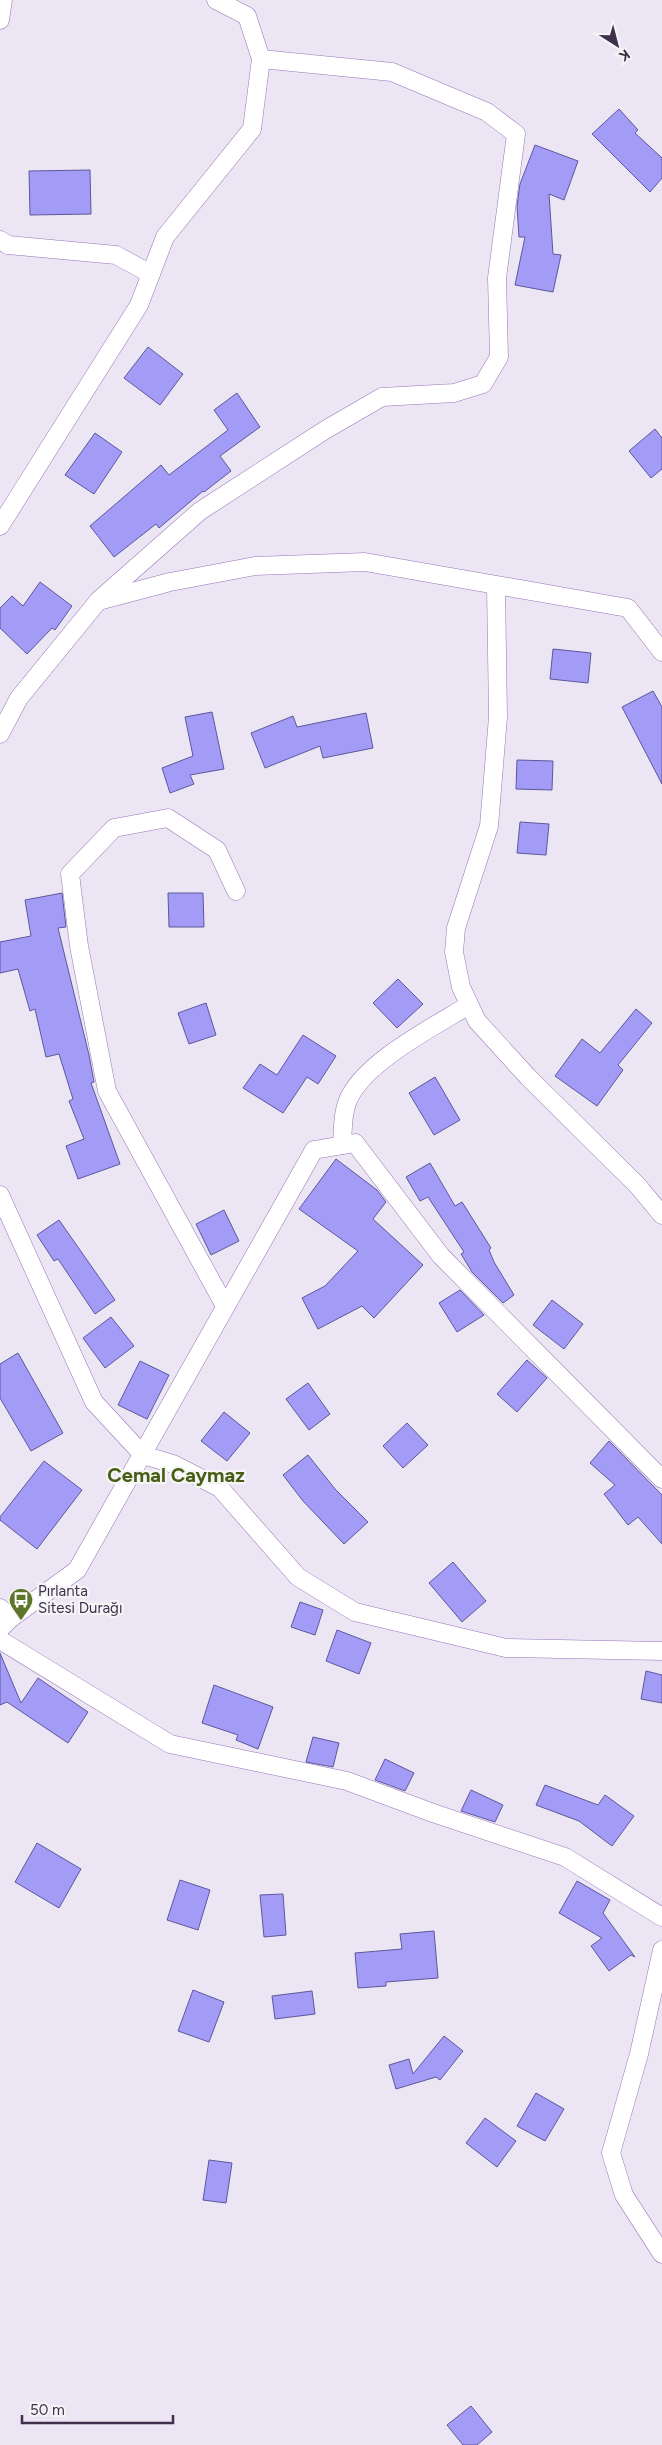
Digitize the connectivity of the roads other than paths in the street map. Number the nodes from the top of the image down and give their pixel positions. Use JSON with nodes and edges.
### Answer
{"nodes":[{"id":1,"x":3,"y":0,"type":"edge"},
{"id":2,"x":216,"y":0,"type":"edge"},
{"id":3,"x":0,"y":20,"type":"edge"},
{"id":4,"x":261,"y":59,"type":"junction"},
{"id":5,"x":0,"y":240,"type":"edge"},
{"id":6,"x":151,"y":274,"type":"junction"},
{"id":7,"x":0,"y":526,"type":"edge"},
{"id":8,"x":496,"y":586,"type":"junction"},
{"id":9,"x":99,"y":600,"type":"junction"},
{"id":10,"x":662,"y":652,"type":"edge"},
{"id":11,"x":0,"y":734,"type":"edge"},
{"id":12,"x":236,"y":891,"type":"dead end"},
{"id":13,"x":469,"y":1004,"type":"junction"},
{"id":14,"x":342,"y":1146,"type":"junction"},
{"id":15,"x":0,"y":1195,"type":"edge"},
{"id":16,"x":662,"y":1216,"type":"edge"},
{"id":17,"x":225,"y":1306,"type":"junction"},
{"id":18,"x":143,"y":1455,"type":"junction"},
{"id":19,"x":662,"y":1479,"type":"edge"},
{"id":20,"x":4,"y":1618,"type":"edge"},
{"id":21,"x":0,"y":1640,"type":"edge"},
{"id":22,"x":662,"y":1651,"type":"edge"},
{"id":23,"x":662,"y":1917,"type":"edge"},
{"id":24,"x":662,"y":1950,"type":"edge"},
{"id":25,"x":662,"y":2254,"type":"edge"}],
"edges":[{"from":1,"to":3,"type":"street"},
{"from":2,"to":4,"type":"street"},
{"from":4,"to":6,"type":"street"},
{"from":4,"to":9,"type":"street"},
{"from":5,"to":6,"type":"street"},
{"from":6,"to":7,"type":"street"},
{"from":8,"to":9,"type":"street"},
{"from":8,"to":10,"type":"street"},
{"from":8,"to":13,"type":"street"},
{"from":9,"to":11,"type":"street"},
{"from":12,"to":17,"type":"street"},
{"from":13,"to":14,"type":"street"},
{"from":13,"to":16,"type":"street"},
{"from":14,"to":17,"type":"street"},
{"from":14,"to":19,"type":"street"},
{"from":15,"to":18,"type":"street"},
{"from":17,"to":18,"type":"street"},
{"from":18,"to":20,"type":"street"},
{"from":18,"to":22,"type":"street"},
{"from":21,"to":23,"type":"street"},
{"from":24,"to":25,"type":"street"}]}
